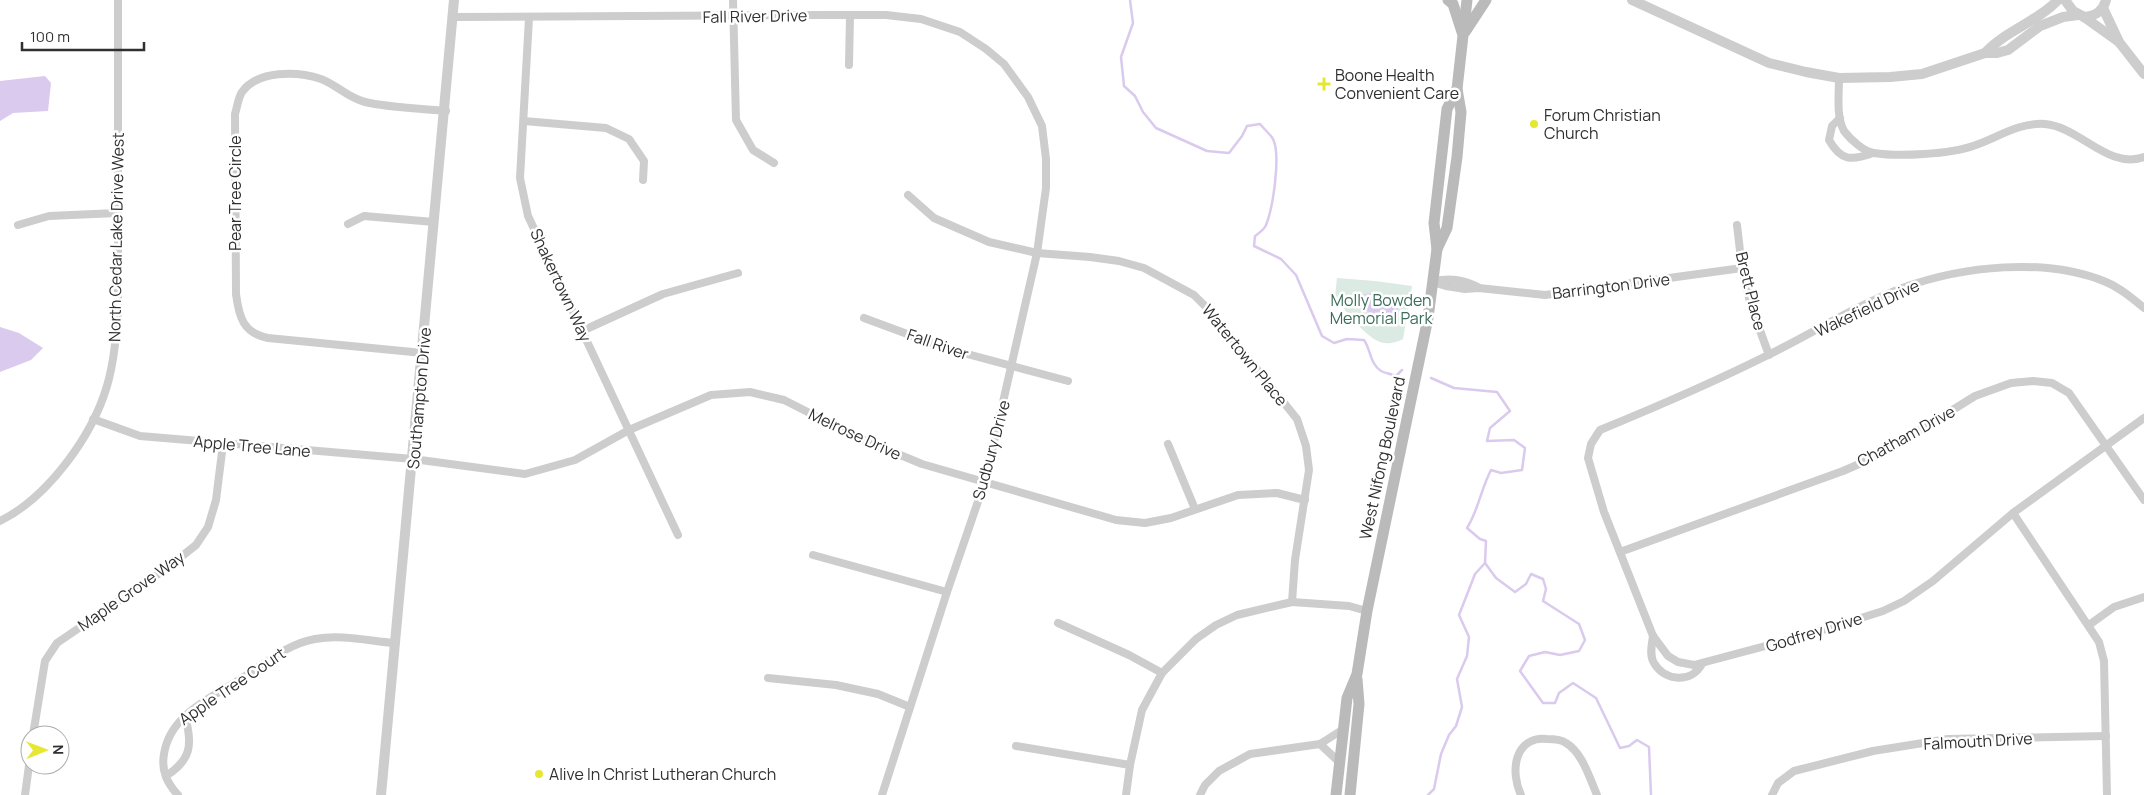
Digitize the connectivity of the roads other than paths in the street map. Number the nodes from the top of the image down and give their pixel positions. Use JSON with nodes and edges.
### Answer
{"nodes":[{"id":1,"x":118,"y":0,"type":"edge"},
{"id":2,"x":454,"y":0,"type":"edge"},
{"id":3,"x":733,"y":0,"type":"edge"},
{"id":4,"x":1448,"y":0,"type":"edge"},
{"id":5,"x":1467,"y":0,"type":"edge"},
{"id":6,"x":1486,"y":0,"type":"edge"},
{"id":7,"x":2058,"y":0,"type":"edge"},
{"id":8,"x":2066,"y":0,"type":"edge"},
{"id":9,"x":1638,"y":1,"type":"edge"},
{"id":10,"x":2105,"y":4,"type":"edge"},
{"id":11,"x":850,"y":15,"type":"junction"},
{"id":12,"x":734,"y":16,"type":"junction"},
{"id":13,"x":2081,"y":16,"type":"junction"},
{"id":14,"x":453,"y":17,"type":"junction"},
{"id":15,"x":529,"y":18,"type":"junction"},
{"id":16,"x":1463,"y":36,"type":"junction"},
{"id":17,"x":2119,"y":42,"type":"junction"},
{"id":18,"x":1985,"y":53,"type":"junction"},
{"id":19,"x":849,"y":65,"type":"dead end"},
{"id":20,"x":2144,"y":74,"type":"edge"},
{"id":21,"x":1839,"y":78,"type":"junction"},
{"id":22,"x":1457,"y":89,"type":"junction"},
{"id":23,"x":1028,"y":97,"type":"joint"},
{"id":24,"x":446,"y":111,"type":"junction"},
{"id":25,"x":1840,"y":118,"type":"junction"},
{"id":26,"x":524,"y":121,"type":"junction"},
{"id":27,"x":1873,"y":153,"type":"junction"},
{"id":28,"x":1442,"y":154,"type":"junction"},
{"id":29,"x":2144,"y":157,"type":"edge"},
{"id":30,"x":774,"y":163,"type":"dead end"},
{"id":31,"x":643,"y":180,"type":"dead end"},
{"id":32,"x":908,"y":195,"type":"dead end"},
{"id":33,"x":1451,"y":202,"type":"junction"},
{"id":34,"x":117,"y":213,"type":"junction"},
{"id":35,"x":434,"y":222,"type":"junction"},
{"id":36,"x":348,"y":224,"type":"dead end"},
{"id":37,"x":18,"y":225,"type":"dead end"},
{"id":38,"x":1737,"y":226,"type":"dead end"},
{"id":39,"x":1437,"y":248,"type":"junction"},
{"id":40,"x":1037,"y":253,"type":"junction"},
{"id":41,"x":1742,"y":268,"type":"junction"},
{"id":42,"x":738,"y":273,"type":"dead end"},
{"id":43,"x":1432,"y":282,"type":"junction"},
{"id":44,"x":2144,"y":308,"type":"edge"},
{"id":45,"x":864,"y":318,"type":"dead end"},
{"id":46,"x":582,"y":331,"type":"junction"},
{"id":47,"x":423,"y":353,"type":"junction"},
{"id":48,"x":1769,"y":355,"type":"junction"},
{"id":49,"x":1013,"y":367,"type":"junction"},
{"id":50,"x":1068,"y":380,"type":"dead end"},
{"id":51,"x":2144,"y":418,"type":"edge"},
{"id":52,"x":93,"y":419,"type":"junction"},
{"id":53,"x":629,"y":430,"type":"junction"},
{"id":54,"x":1600,"y":430,"type":"joint"},
{"id":55,"x":223,"y":444,"type":"junction"},
{"id":56,"x":1168,"y":444,"type":"dead end"},
{"id":57,"x":2106,"y":445,"type":"junction"},
{"id":58,"x":413,"y":459,"type":"junction"},
{"id":59,"x":985,"y":481,"type":"junction"},
{"id":60,"x":1305,"y":500,"type":"junction"},
{"id":61,"x":2144,"y":500,"type":"edge"},
{"id":62,"x":1195,"y":509,"type":"junction"},
{"id":63,"x":2013,"y":513,"type":"junction"},
{"id":64,"x":0,"y":521,"type":"edge"},
{"id":65,"x":678,"y":535,"type":"dead end"},
{"id":66,"x":1620,"y":552,"type":"junction"},
{"id":67,"x":813,"y":555,"type":"dead end"},
{"id":68,"x":947,"y":592,"type":"junction"},
{"id":69,"x":2144,"y":596,"type":"edge"},
{"id":70,"x":1292,"y":602,"type":"junction"},
{"id":71,"x":1367,"y":611,"type":"junction"},
{"id":72,"x":1058,"y":623,"type":"dead end"},
{"id":73,"x":2089,"y":626,"type":"junction"},
{"id":74,"x":1653,"y":636,"type":"junction"},
{"id":75,"x":395,"y":643,"type":"junction"},
{"id":76,"x":1702,"y":664,"type":"junction"},
{"id":77,"x":1162,"y":673,"type":"junction"},
{"id":78,"x":1357,"y":674,"type":"junction"},
{"id":79,"x":768,"y":678,"type":"dead end"},
{"id":80,"x":910,"y":707,"type":"junction"},
{"id":81,"x":185,"y":716,"type":"junction"},
{"id":82,"x":35,"y":725,"type":"edge"},
{"id":83,"x":1342,"y":730,"type":"junction"},
{"id":84,"x":2106,"y":736,"type":"junction"},
{"id":85,"x":1320,"y":744,"type":"junction"},
{"id":86,"x":1016,"y":746,"type":"dead end"},
{"id":87,"x":1339,"y":762,"type":"junction"},
{"id":88,"x":1130,"y":765,"type":"junction"},
{"id":89,"x":28,"y":775,"type":"edge"},
{"id":90,"x":166,"y":776,"type":"junction"},
{"id":91,"x":25,"y":795,"type":"edge"},
{"id":92,"x":178,"y":795,"type":"edge"},
{"id":93,"x":381,"y":795,"type":"edge"},
{"id":94,"x":882,"y":795,"type":"edge"},
{"id":95,"x":1126,"y":795,"type":"edge"},
{"id":96,"x":1200,"y":795,"type":"edge"},
{"id":97,"x":1336,"y":795,"type":"edge"},
{"id":98,"x":1350,"y":795,"type":"edge"},
{"id":99,"x":1520,"y":795,"type":"edge"},
{"id":100,"x":1598,"y":795,"type":"edge"},
{"id":101,"x":1772,"y":795,"type":"edge"},
{"id":102,"x":2107,"y":795,"type":"edge"}],
"edges":[{"from":1,"to":34,"type":"street","name":"North Cedar Lake Drive West"},
{"from":2,"to":14,"type":"street","name":"Southampton Drive"},
{"from":3,"to":12,"type":"street"},
{"from":4,"to":16,"type":"main road"},
{"from":5,"to":16,"type":"main road","name":"West Nifong Boulevard"},
{"from":6,"to":16,"type":"main road"},
{"from":7,"to":18,"type":"street"},
{"from":8,"to":13,"type":"street"},
{"from":9,"to":21,"type":"street"},
{"from":10,"to":13,"type":"street"},
{"from":10,"to":17,"type":"street"},
{"from":11,"to":12,"type":"street","name":"Fall River Drive"},
{"from":11,"to":19,"type":"street"},
{"from":11,"to":23,"type":"street","name":"Fall River Drive"},
{"from":12,"to":15,"type":"street","name":"Fall River Drive"},
{"from":12,"to":30,"type":"street"},
{"from":13,"to":17,"type":"street"},
{"from":13,"to":18,"type":"street"},
{"from":14,"to":15,"type":"street","name":"Fall River Drive"},
{"from":14,"to":24,"type":"street","name":"Southampton Drive"},
{"from":15,"to":26,"type":"street","name":"Shakertown Way"},
{"from":16,"to":22,"type":"main road","name":"West Nifong Boulevard"},
{"from":17,"to":20,"type":"street"},
{"from":18,"to":21,"type":"street"},
{"from":21,"to":25,"type":"street"},
{"from":22,"to":28,"type":"main road","name":"West Nifong Boulevard"},
{"from":22,"to":33,"type":"main road","name":"West Nifong Boulevard"},
{"from":23,"to":40,"type":"street","name":"Sudbury Drive"},
{"from":24,"to":35,"type":"street","name":"Southampton Drive"},
{"from":24,"to":47,"type":"street","name":"Pear Tree Circle"},
{"from":25,"to":27,"type":"street"},
{"from":25,"to":27,"type":"street"},
{"from":26,"to":31,"type":"street"},
{"from":26,"to":46,"type":"street","name":"Shakertown Way"},
{"from":27,"to":29,"type":"street"},
{"from":28,"to":33,"type":"main road"},
{"from":28,"to":39,"type":"main road","name":"West Nifong Boulevard"},
{"from":32,"to":40,"type":"street","name":"Watertown Place"},
{"from":33,"to":39,"type":"main road","name":"West Nifong Boulevard"},
{"from":34,"to":37,"type":"street"},
{"from":34,"to":52,"type":"street","name":"North Cedar Lake Drive West"},
{"from":35,"to":36,"type":"street"},
{"from":35,"to":47,"type":"street","name":"Southampton Drive"},
{"from":38,"to":41,"type":"street","name":"Brett Place"},
{"from":39,"to":43,"type":"main road","name":"West Nifong Boulevard"},
{"from":40,"to":49,"type":"street","name":"Sudbury Drive"},
{"from":40,"to":60,"type":"street","name":"Watertown Place"},
{"from":41,"to":43,"type":"street","name":"Barrington Drive"},
{"from":41,"to":48,"type":"street","name":"Brett Place"},
{"from":42,"to":46,"type":"street"},
{"from":43,"to":71,"type":"main road","name":"West Nifong Boulevard"},
{"from":44,"to":48,"type":"street","name":"Wakefield Drive"},
{"from":45,"to":49,"type":"street","name":"Fall River"},
{"from":46,"to":53,"type":"street","name":"Shakertown Way"},
{"from":47,"to":58,"type":"street","name":"Southampton Drive"},
{"from":48,"to":54,"type":"street","name":"Wakefield Drive"},
{"from":49,"to":50,"type":"street","name":"Fall River"},
{"from":49,"to":59,"type":"street","name":"Sudbury Drive"},
{"from":51,"to":57,"type":"street","name":"Godfrey Drive"},
{"from":52,"to":55,"type":"street","name":"Apple Tree Lane"},
{"from":52,"to":64,"type":"street","name":"North Cedar Lake Drive West"},
{"from":53,"to":58,"type":"street","name":"Melrose Drive"},
{"from":53,"to":59,"type":"street","name":"Melrose Drive"},
{"from":53,"to":65,"type":"street","name":"Shakertown Way"},
{"from":54,"to":66,"type":"street","name":"Godfrey Drive"},
{"from":55,"to":58,"type":"street","name":"Apple Tree Lane"},
{"from":55,"to":82,"type":"street","name":"Maple Grove Way"},
{"from":56,"to":62,"type":"street"},
{"from":57,"to":61,"type":"street","name":"Chatham Drive"},
{"from":57,"to":63,"type":"street","name":"Godfrey Drive"},
{"from":57,"to":66,"type":"street","name":"Chatham Drive"},
{"from":58,"to":75,"type":"street","name":"Southampton Drive"},
{"from":59,"to":62,"type":"street","name":"Melrose Drive"},
{"from":59,"to":68,"type":"street","name":"Sudbury Drive"},
{"from":60,"to":62,"type":"street","name":"Melrose Drive"},
{"from":60,"to":70,"type":"street","name":"Watertown Place"},
{"from":63,"to":73,"type":"street"},
{"from":63,"to":76,"type":"street","name":"Godfrey Drive"},
{"from":66,"to":74,"type":"street","name":"Godfrey Drive"},
{"from":67,"to":68,"type":"street"},
{"from":68,"to":80,"type":"street","name":"Sudbury Drive"},
{"from":69,"to":73,"type":"street"},
{"from":70,"to":71,"type":"street"},
{"from":70,"to":77,"type":"street"},
{"from":71,"to":78,"type":"main road","name":"West Nifong Boulevard"},
{"from":72,"to":77,"type":"street"},
{"from":73,"to":84,"type":"street"},
{"from":74,"to":76,"type":"street","name":"Godfrey Drive"},
{"from":74,"to":76,"type":"street"},
{"from":75,"to":81,"type":"street","name":"Apple Tree Court"},
{"from":75,"to":93,"type":"street","name":"Southampton Drive"},
{"from":77,"to":88,"type":"street"},
{"from":78,"to":83,"type":"main road","name":"West Nifong Boulevard"},
{"from":78,"to":98,"type":"main road","name":"West Nifong Boulevard"},
{"from":79,"to":80,"type":"street"},
{"from":80,"to":94,"type":"street","name":"Sudbury Drive"},
{"from":81,"to":90,"type":"street","name":"Apple Tree Court"},
{"from":81,"to":90,"type":"street"},
{"from":83,"to":85,"type":"street"},
{"from":83,"to":87,"type":"main road","name":"West Nifong Boulevard"},
{"from":84,"to":101,"type":"street","name":"Falmouth Drive"},
{"from":84,"to":102,"type":"street"},
{"from":85,"to":87,"type":"street"},
{"from":85,"to":96,"type":"street"},
{"from":86,"to":88,"type":"street"},
{"from":87,"to":97,"type":"main road","name":"West Nifong Boulevard"},
{"from":88,"to":95,"type":"street"},
{"from":89,"to":91,"type":"street"},
{"from":90,"to":92,"type":"street","name":"Apple Tree Court"},
{"from":99,"to":100,"type":"street"}]}
